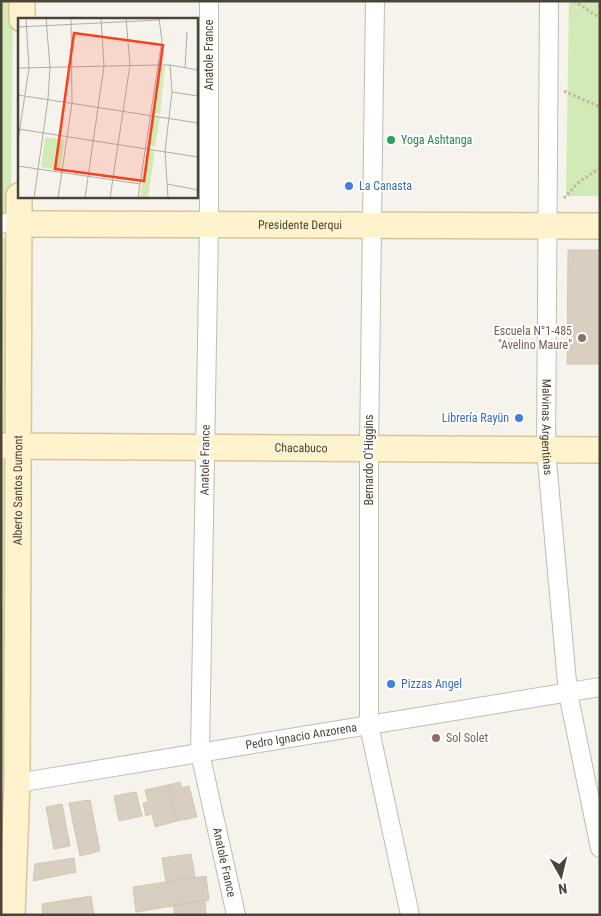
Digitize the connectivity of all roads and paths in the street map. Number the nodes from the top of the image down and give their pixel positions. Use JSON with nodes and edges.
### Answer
{"nodes":[{"id":1,"x":22,"y":1,"type":"edge"},
{"id":2,"x":209,"y":1,"type":"edge"},
{"id":3,"x":375,"y":1,"type":"edge"},
{"id":4,"x":550,"y":1,"type":"edge"},
{"id":5,"x":574,"y":1,"type":"edge"},
{"id":6,"x":22,"y":18,"type":"edge"},
{"id":7,"x":600,"y":18,"type":"edge"},
{"id":8,"x":549,"y":86,"type":"junction"},
{"id":9,"x":600,"y":107,"type":"edge"},
{"id":10,"x":600,"y":168,"type":"edge"},
{"id":11,"x":18,"y":198,"type":"edge"},
{"id":12,"x":10,"y":223,"type":"edge"},
{"id":13,"x":209,"y":225,"type":"junction"},
{"id":14,"x":371,"y":225,"type":"junction"},
{"id":15,"x":547,"y":226,"type":"junction"},
{"id":16,"x":600,"y":226,"type":"edge"},
{"id":17,"x":10,"y":446,"type":"edge"},
{"id":18,"x":205,"y":448,"type":"junction"},
{"id":19,"x":369,"y":449,"type":"junction"},
{"id":20,"x":546,"y":450,"type":"junction"},
{"id":21,"x":600,"y":450,"type":"edge"},
{"id":22,"x":600,"y":687,"type":"edge"},
{"id":23,"x":568,"y":693,"type":"junction"},
{"id":24,"x":369,"y":726,"type":"junction"},
{"id":25,"x":200,"y":753,"type":"junction"},
{"id":26,"x":9,"y":784,"type":"edge"},
{"id":27,"x":600,"y":848,"type":"edge"},
{"id":28,"x":12,"y":915,"type":"edge"},
{"id":29,"x":236,"y":915,"type":"edge"},
{"id":30,"x":410,"y":915,"type":"edge"}],
"edges":[{"from":1,"to":6,"type":"street"},
{"from":2,"to":13,"type":"street","name":"Anatole France"},
{"from":3,"to":14,"type":"street","name":"Bernardo O'Higgins"},
{"from":4,"to":8,"type":"street","name":"Malvinas Argentinas"},
{"from":5,"to":7,"type":"path"},
{"from":8,"to":9,"type":"path"},
{"from":8,"to":15,"type":"street","name":"Malvinas Argentinas"},
{"from":10,"to":15,"type":"path"},
{"from":11,"to":12,"type":"street","name":"Alberto Santos Dumont"},
{"from":12,"to":13,"type":"street","name":"Presidente Derqui"},
{"from":12,"to":17,"type":"street","name":"Alberto Santos Dumont"},
{"from":13,"to":14,"type":"street","name":"Presidente Derqui"},
{"from":13,"to":18,"type":"street","name":"Anatole France"},
{"from":14,"to":15,"type":"street","name":"Presidente Derqui"},
{"from":14,"to":19,"type":"street","name":"Bernardo O'Higgins"},
{"from":15,"to":16,"type":"street","name":"Presidente Derqui"},
{"from":15,"to":20,"type":"street","name":"Malvinas Argentinas"},
{"from":17,"to":18,"type":"street","name":"Chacabuco"},
{"from":17,"to":26,"type":"street","name":"Alberto Santos Dumont"},
{"from":18,"to":19,"type":"street","name":"Chacabuco"},
{"from":18,"to":25,"type":"street","name":"Anatole France"},
{"from":19,"to":20,"type":"street","name":"Chacabuco"},
{"from":19,"to":24,"type":"street","name":"Bernardo O'Higgins"},
{"from":20,"to":21,"type":"street","name":"Chacabuco"},
{"from":20,"to":23,"type":"street","name":"Malvinas Argentinas"},
{"from":22,"to":23,"type":"street","name":"Pedro Ignacio Anzorena"},
{"from":23,"to":24,"type":"street","name":"Pedro Ignacio Anzorena"},
{"from":23,"to":27,"type":"street","name":"Malvinas Argentinas"},
{"from":24,"to":25,"type":"street","name":"Pedro Ignacio Anzorena"},
{"from":24,"to":30,"type":"street","name":"Bernardo O'Higgins"},
{"from":25,"to":26,"type":"street","name":"Pedro Ignacio Anzorena"},
{"from":25,"to":29,"type":"street","name":"Anatole France"},
{"from":26,"to":28,"type":"street","name":"Alberto Santos Dumont"}]}
